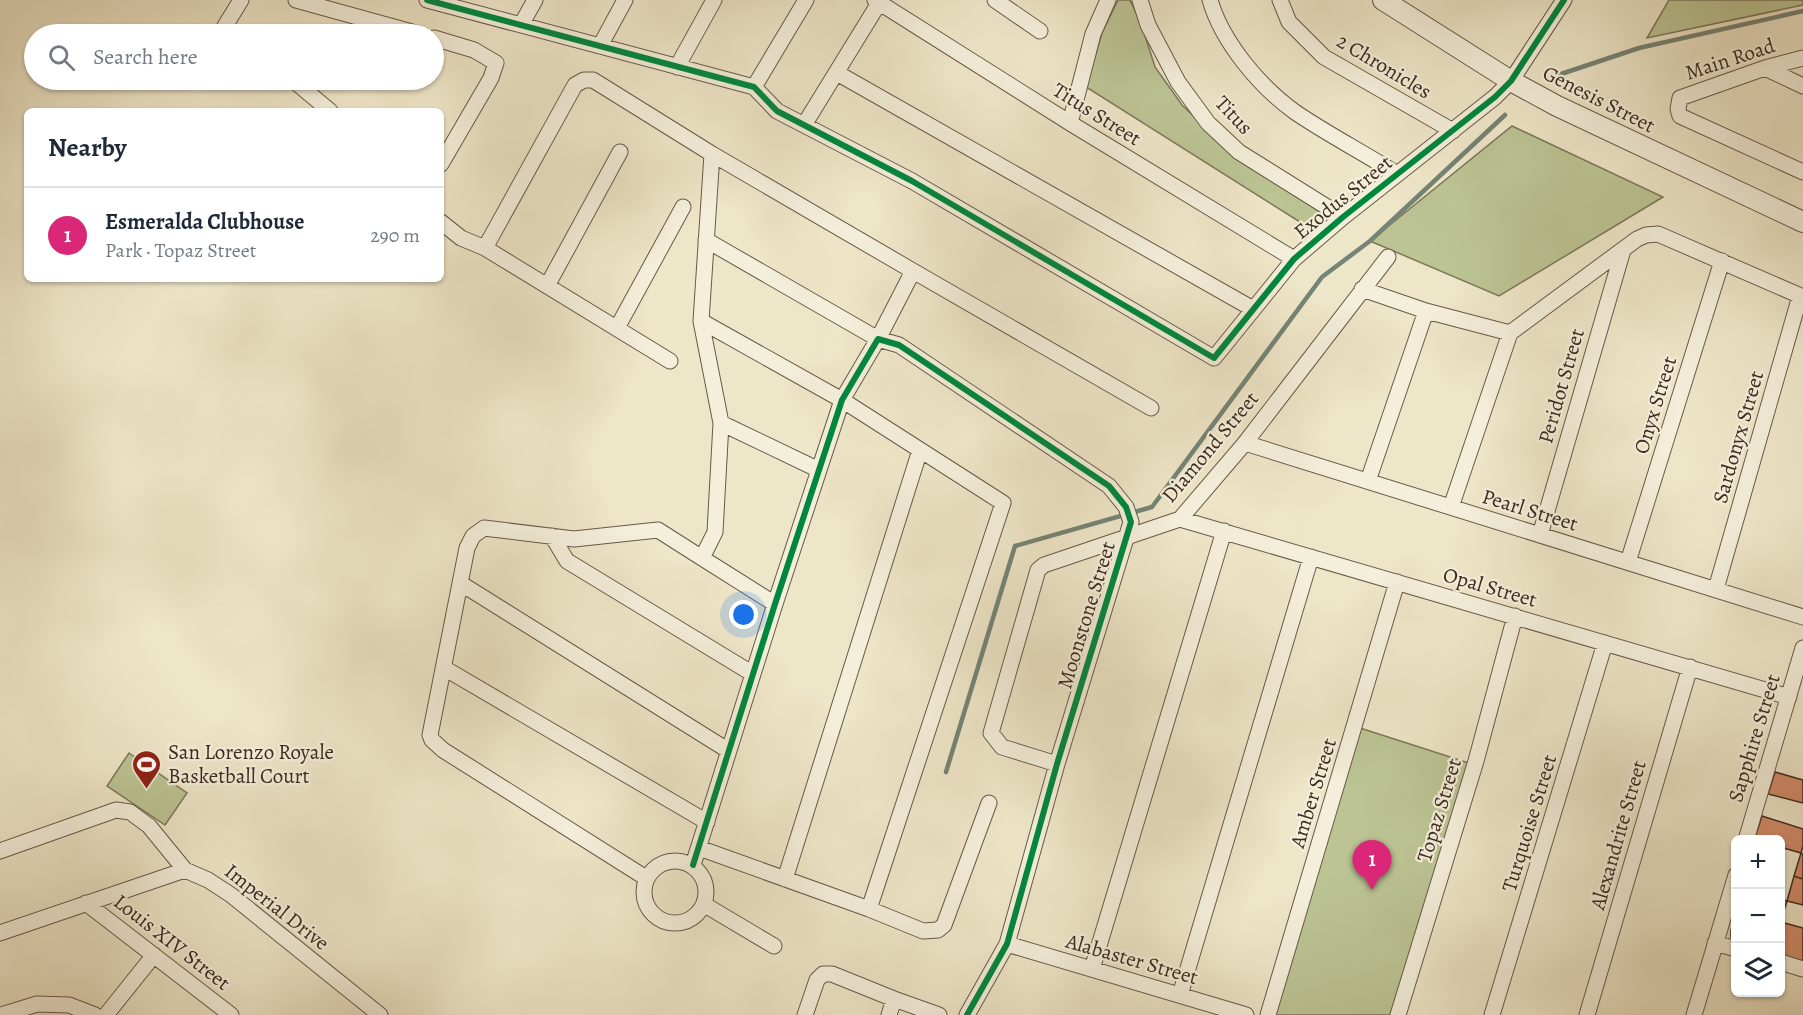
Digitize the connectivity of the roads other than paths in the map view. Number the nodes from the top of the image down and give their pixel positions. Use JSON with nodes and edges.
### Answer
{"nodes":[{"id":1,"x":241,"y":0,"type":"edge"},
{"id":2,"x":296,"y":0,"type":"edge"},
{"id":3,"x":427,"y":0,"type":"edge"},
{"id":4,"x":535,"y":0,"type":"edge"},
{"id":5,"x":625,"y":0,"type":"edge"},
{"id":6,"x":714,"y":0,"type":"edge"},
{"id":7,"x":806,"y":0,"type":"edge"},
{"id":8,"x":995,"y":0,"type":"edge"},
{"id":9,"x":1108,"y":0,"type":"edge"},
{"id":10,"x":1140,"y":0,"type":"edge"},
{"id":11,"x":1210,"y":0,"type":"edge"},
{"id":12,"x":1280,"y":0,"type":"edge"},
{"id":13,"x":1383,"y":0,"type":"edge"},
{"id":14,"x":1564,"y":0,"type":"edge"},
{"id":15,"x":877,"y":2,"type":"edge"},
{"id":16,"x":450,"y":3,"type":"edge"},
{"id":17,"x":226,"y":24,"type":"edge"},
{"id":18,"x":383,"y":24,"type":"edge"},
{"id":19,"x":521,"y":25,"type":"junction"},
{"id":20,"x":1040,"y":31,"type":"dead end"},
{"id":21,"x":444,"y":42,"type":"edge"},
{"id":22,"x":600,"y":46,"type":"junction"},
{"id":23,"x":1803,"y":58,"type":"edge"},
{"id":24,"x":677,"y":67,"type":"junction"},
{"id":25,"x":1765,"y":68,"type":"junction"},
{"id":26,"x":837,"y":73,"type":"junction"},
{"id":27,"x":1510,"y":81,"type":"junction"},
{"id":28,"x":1803,"y":86,"type":"edge"},
{"id":29,"x":754,"y":87,"type":"junction"},
{"id":30,"x":307,"y":90,"type":"edge"},
{"id":31,"x":327,"y":108,"type":"edge"},
{"id":32,"x":1070,"y":123,"type":"junction"},
{"id":33,"x":804,"y":125,"type":"junction"},
{"id":34,"x":1453,"y":131,"type":"junction"},
{"id":35,"x":620,"y":152,"type":"dead end"},
{"id":36,"x":712,"y":154,"type":"junction"},
{"id":37,"x":444,"y":159,"type":"edge"},
{"id":38,"x":1803,"y":172,"type":"edge"},
{"id":39,"x":1397,"y":174,"type":"junction"},
{"id":40,"x":683,"y":207,"type":"dead end"},
{"id":41,"x":1343,"y":217,"type":"junction"},
{"id":42,"x":1803,"y":222,"type":"edge"},
{"id":43,"x":444,"y":224,"type":"edge"},
{"id":44,"x":706,"y":240,"type":"junction"},
{"id":45,"x":485,"y":248,"type":"junction"},
{"id":46,"x":1623,"y":250,"type":"junction"},
{"id":47,"x":1388,"y":257,"type":"dead end"},
{"id":48,"x":1294,"y":259,"type":"junction"},
{"id":49,"x":1722,"y":261,"type":"junction"},
{"id":50,"x":913,"y":271,"type":"junction"},
{"id":51,"x":547,"y":286,"type":"junction"},
{"id":52,"x":1362,"y":290,"type":"junction"},
{"id":53,"x":1802,"y":297,"type":"edge"},
{"id":54,"x":1253,"y":309,"type":"junction"},
{"id":55,"x":1426,"y":311,"type":"junction"},
{"id":56,"x":701,"y":321,"type":"junction"},
{"id":57,"x":617,"y":328,"type":"junction"},
{"id":58,"x":1510,"y":333,"type":"junction"},
{"id":59,"x":878,"y":339,"type":"junction"},
{"id":60,"x":670,"y":361,"type":"dead end"},
{"id":61,"x":842,"y":400,"type":"junction"},
{"id":62,"x":1151,"y":408,"type":"dead end"},
{"id":63,"x":720,"y":423,"type":"junction"},
{"id":64,"x":1245,"y":443,"type":"junction"},
{"id":65,"x":920,"y":450,"type":"junction"},
{"id":66,"x":819,"y":470,"type":"junction"},
{"id":67,"x":1368,"y":481,"type":"junction"},
{"id":68,"x":1451,"y":507,"type":"junction"},
{"id":69,"x":1180,"y":519,"type":"junction"},
{"id":70,"x":1224,"y":531,"type":"junction"},
{"id":71,"x":1540,"y":535,"type":"junction"},
{"id":72,"x":552,"y":536,"type":"junction"},
{"id":73,"x":1127,"y":537,"type":"junction"},
{"id":74,"x":1311,"y":557,"type":"junction"},
{"id":75,"x":702,"y":558,"type":"junction"},
{"id":76,"x":1628,"y":562,"type":"junction"},
{"id":77,"x":1397,"y":582,"type":"junction"},
{"id":78,"x":460,"y":584,"type":"junction"},
{"id":79,"x":1716,"y":590,"type":"junction"},
{"id":80,"x":775,"y":604,"type":"junction"},
{"id":81,"x":1515,"y":616,"type":"junction"},
{"id":82,"x":1803,"y":617,"type":"edge"},
{"id":83,"x":1605,"y":643,"type":"junction"},
{"id":84,"x":1803,"y":648,"type":"edge"},
{"id":85,"x":444,"y":668,"type":"junction"},
{"id":86,"x":1689,"y":668,"type":"junction"},
{"id":87,"x":753,"y":674,"type":"junction"},
{"id":88,"x":1789,"y":697,"type":"junction"},
{"id":89,"x":729,"y":751,"type":"junction"},
{"id":90,"x":1057,"y":764,"type":"junction"},
{"id":91,"x":989,"y":803,"type":"dead end"},
{"id":92,"x":707,"y":822,"type":"junction"},
{"id":93,"x":1748,"y":835,"type":"edge"},
{"id":94,"x":699,"y":848,"type":"junction"},
{"id":95,"x":0,"y":851,"type":"edge"},
{"id":96,"x":693,"y":865,"type":"junction"},
{"id":97,"x":185,"y":870,"type":"junction"},
{"id":98,"x":646,"y":878,"type":"junction"},
{"id":99,"x":785,"y":879,"type":"junction"},
{"id":100,"x":1732,"y":889,"type":"edge"},
{"id":101,"x":86,"y":903,"type":"junction"},
{"id":102,"x":705,"y":905,"type":"junction"},
{"id":103,"x":869,"y":909,"type":"junction"},
{"id":104,"x":0,"y":933,"type":"edge"},
{"id":105,"x":1007,"y":944,"type":"junction"},
{"id":106,"x":1715,"y":944,"type":"junction"},
{"id":107,"x":774,"y":946,"type":"dead end"},
{"id":108,"x":1731,"y":948,"type":"edge"},
{"id":109,"x":154,"y":955,"type":"junction"},
{"id":110,"x":1785,"y":964,"type":"edge"},
{"id":111,"x":1092,"y":969,"type":"junction"},
{"id":112,"x":1803,"y":969,"type":"edge"},
{"id":113,"x":1180,"y":996,"type":"junction"},
{"id":114,"x":894,"y":999,"type":"junction"},
{"id":115,"x":1,"y":1015,"type":"edge"},
{"id":116,"x":95,"y":1015,"type":"edge"},
{"id":117,"x":106,"y":1015,"type":"edge"},
{"id":118,"x":231,"y":1015,"type":"edge"},
{"id":119,"x":380,"y":1015,"type":"edge"},
{"id":120,"x":805,"y":1015,"type":"edge"},
{"id":121,"x":889,"y":1015,"type":"edge"},
{"id":122,"x":939,"y":1015,"type":"edge"},
{"id":123,"x":967,"y":1015,"type":"edge"},
{"id":124,"x":1246,"y":1015,"type":"edge"},
{"id":125,"x":1268,"y":1015,"type":"edge"},
{"id":126,"x":1398,"y":1015,"type":"edge"},
{"id":127,"x":1492,"y":1015,"type":"edge"},
{"id":128,"x":1587,"y":1015,"type":"edge"},
{"id":129,"x":1694,"y":1015,"type":"edge"}],
"edges":[{"from":1,"to":17,"type":"street"},
{"from":2,"to":18,"type":"street"},
{"from":3,"to":16,"type":"street"},
{"from":4,"to":19,"type":"street"},
{"from":5,"to":22,"type":"street"},
{"from":6,"to":24,"type":"street"},
{"from":7,"to":29,"type":"street"},
{"from":8,"to":20,"type":"street"},
{"from":9,"to":32,"type":"street"},
{"from":10,"to":41,"type":"street","name":"Titus"},
{"from":11,"to":39,"type":"street"},
{"from":12,"to":34,"type":"street","name":"2 Chronicles"},
{"from":13,"to":27,"type":"street","name":"Genesis Street"},
{"from":14,"to":27,"type":"street","name":"Exodus Street"},
{"from":15,"to":26,"type":"street"},
{"from":15,"to":32,"type":"street","name":"Titus Street"},
{"from":16,"to":19,"type":"street"},
{"from":19,"to":22,"type":"street"},
{"from":21,"to":37,"type":"street"},
{"from":22,"to":24,"type":"street"},
{"from":23,"to":25,"type":"street","name":"Main Road"},
{"from":24,"to":29,"type":"street"},
{"from":25,"to":28,"type":"street"},
{"from":25,"to":38,"type":"street","name":"Main Road"},
{"from":26,"to":33,"type":"street"},
{"from":26,"to":54,"type":"street"},
{"from":27,"to":34,"type":"street","name":"Exodus Street"},
{"from":27,"to":42,"type":"street","name":"Genesis Street"},
{"from":29,"to":33,"type":"street"},
{"from":30,"to":31,"type":"street"},
{"from":32,"to":48,"type":"street","name":"Titus Street"},
{"from":33,"to":54,"type":"street","name":"Exodus Street"},
{"from":34,"to":39,"type":"street","name":"Exodus Street"},
{"from":35,"to":51,"type":"street"},
{"from":36,"to":44,"type":"street"},
{"from":36,"to":45,"type":"street"},
{"from":36,"to":50,"type":"street"},
{"from":39,"to":41,"type":"street","name":"Exodus Street"},
{"from":40,"to":57,"type":"street"},
{"from":41,"to":48,"type":"street","name":"Exodus Street"},
{"from":43,"to":45,"type":"street"},
{"from":44,"to":56,"type":"street"},
{"from":44,"to":59,"type":"street","name":"Moonstone Street"},
{"from":45,"to":51,"type":"street"},
{"from":46,"to":49,"type":"street"},
{"from":46,"to":58,"type":"street"},
{"from":46,"to":71,"type":"street","name":"Peridot Street"},
{"from":47,"to":52,"type":"street","name":"Diamond Street"},
{"from":48,"to":54,"type":"street","name":"Exodus Street"},
{"from":49,"to":53,"type":"street"},
{"from":49,"to":76,"type":"street","name":"Onyx Street"},
{"from":50,"to":59,"type":"street"},
{"from":50,"to":62,"type":"street"},
{"from":51,"to":57,"type":"street"},
{"from":52,"to":55,"type":"street"},
{"from":52,"to":64,"type":"street","name":"Diamond Street"},
{"from":53,"to":79,"type":"street","name":"Sardonyx Street"},
{"from":55,"to":58,"type":"street"},
{"from":55,"to":67,"type":"street"},
{"from":56,"to":61,"type":"street"},
{"from":56,"to":63,"type":"street"},
{"from":57,"to":60,"type":"street"},
{"from":58,"to":68,"type":"street"},
{"from":59,"to":61,"type":"street"},
{"from":59,"to":73,"type":"street","name":"Moonstone Street"},
{"from":61,"to":65,"type":"street"},
{"from":61,"to":66,"type":"street"},
{"from":63,"to":66,"type":"street"},
{"from":63,"to":75,"type":"street"},
{"from":64,"to":67,"type":"street","name":"Pearl Street"},
{"from":64,"to":69,"type":"street","name":"Diamond Street"},
{"from":65,"to":99,"type":"street"},
{"from":65,"to":103,"type":"street"},
{"from":66,"to":80,"type":"street"},
{"from":67,"to":68,"type":"street","name":"Pearl Street"},
{"from":68,"to":71,"type":"street","name":"Pearl Street"},
{"from":69,"to":70,"type":"street","name":"Opal Street"},
{"from":69,"to":73,"type":"street","name":"Diamond Street"},
{"from":70,"to":74,"type":"street","name":"Opal Street"},
{"from":70,"to":111,"type":"street"},
{"from":71,"to":76,"type":"street","name":"Pearl Street"},
{"from":72,"to":75,"type":"street"},
{"from":72,"to":78,"type":"street"},
{"from":72,"to":87,"type":"street"},
{"from":73,"to":90,"type":"street","name":"Moonstone Street"},
{"from":73,"to":90,"type":"street","name":"Diamond Street"},
{"from":74,"to":77,"type":"street","name":"Opal Street"},
{"from":74,"to":113,"type":"street"},
{"from":75,"to":80,"type":"street"},
{"from":76,"to":79,"type":"street","name":"Pearl Street"},
{"from":77,"to":81,"type":"street","name":"Opal Street"},
{"from":77,"to":125,"type":"street","name":"Amber Street"},
{"from":78,"to":85,"type":"street"},
{"from":78,"to":89,"type":"street"},
{"from":79,"to":82,"type":"street","name":"Pearl Street"},
{"from":80,"to":87,"type":"street"},
{"from":81,"to":83,"type":"street","name":"Opal Street"},
{"from":81,"to":126,"type":"street","name":"Topaz Street"},
{"from":83,"to":86,"type":"street","name":"Opal Street"},
{"from":83,"to":127,"type":"street","name":"Turquoise Street"},
{"from":84,"to":88,"type":"street","name":"Sapphire Street"},
{"from":85,"to":92,"type":"street"},
{"from":85,"to":98,"type":"street"},
{"from":86,"to":88,"type":"street","name":"Opal Street"},
{"from":86,"to":128,"type":"street","name":"Alexandrite Street"},
{"from":87,"to":89,"type":"street"},
{"from":88,"to":93,"type":"street","name":"Sapphire Street"},
{"from":89,"to":92,"type":"street"},
{"from":90,"to":105,"type":"street","name":"Moonstone Street"},
{"from":91,"to":103,"type":"street"},
{"from":92,"to":94,"type":"street"},
{"from":94,"to":96,"type":"street"},
{"from":94,"to":99,"type":"street"},
{"from":95,"to":97,"type":"street"},
{"from":96,"to":98,"type":"street"},
{"from":96,"to":102,"type":"street"},
{"from":97,"to":101,"type":"street"},
{"from":97,"to":119,"type":"street","name":"Imperial Drive"},
{"from":98,"to":102,"type":"street"},
{"from":99,"to":103,"type":"street"},
{"from":100,"to":106,"type":"street"},
{"from":101,"to":104,"type":"street"},
{"from":101,"to":109,"type":"street","name":"Louis XIV Street"},
{"from":102,"to":107,"type":"street"},
{"from":105,"to":111,"type":"street","name":"Alabaster Street"},
{"from":105,"to":123,"type":"street","name":"Moonstone Street"},
{"from":106,"to":108,"type":"street"},
{"from":106,"to":129,"type":"street"},
{"from":109,"to":117,"type":"street"},
{"from":109,"to":118,"type":"street","name":"Louis XIV Street"},
{"from":110,"to":112,"type":"street"},
{"from":111,"to":113,"type":"street","name":"Alabaster Street"},
{"from":113,"to":124,"type":"street","name":"Alabaster Street"},
{"from":114,"to":120,"type":"street"},
{"from":114,"to":121,"type":"street"},
{"from":114,"to":122,"type":"street"},
{"from":115,"to":116,"type":"street"}]}
